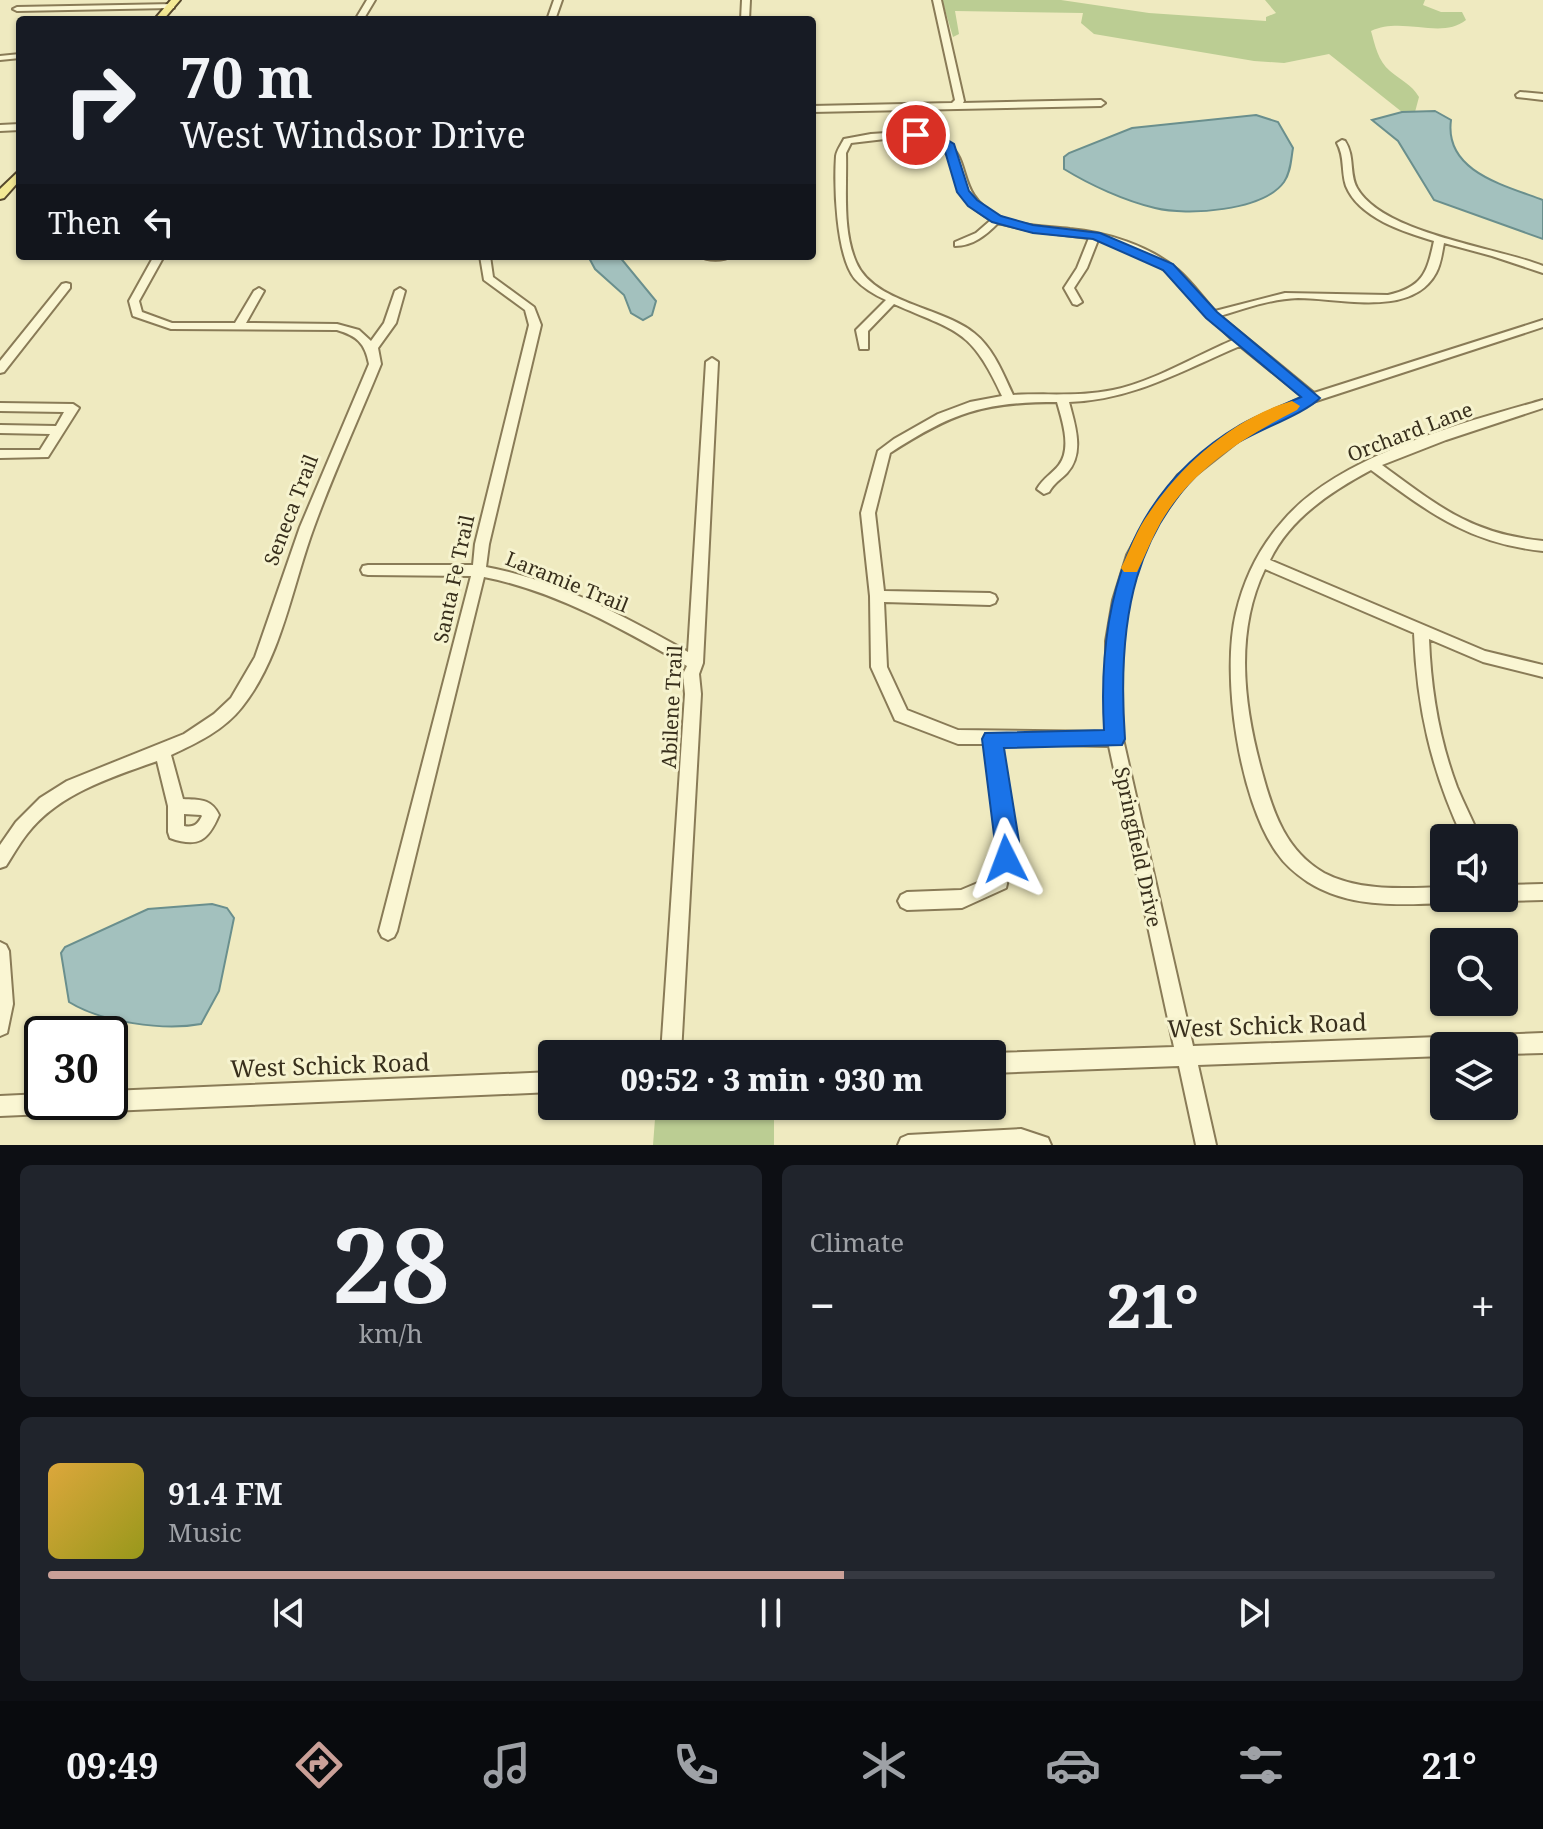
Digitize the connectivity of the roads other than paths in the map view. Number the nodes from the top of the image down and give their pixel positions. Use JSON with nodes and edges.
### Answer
{"nodes":[{"id":1,"x":937,"y":0,"type":"edge"},
{"id":2,"x":174,"y":3,"type":"edge"},
{"id":3,"x":110,"y":7,"type":"junction"},
{"id":4,"x":18,"y":9,"type":"edge"},
{"id":5,"x":101,"y":16,"type":"edge"},
{"id":6,"x":1520,"y":95,"type":"dead end"},
{"id":7,"x":1543,"y":97,"type":"edge"},
{"id":8,"x":1101,"y":103,"type":"dead end"},
{"id":9,"x":956,"y":104,"type":"junction"},
{"id":10,"x":816,"y":109,"type":"edge"},
{"id":11,"x":1344,"y":146,"type":"dead end"},
{"id":12,"x":16,"y":178,"type":"edge"},
{"id":13,"x":0,"y":196,"type":"edge"},
{"id":14,"x":997,"y":219,"type":"junction"},
{"id":15,"x":1095,"y":236,"type":"junction"},
{"id":16,"x":1440,"y":239,"type":"junction"},
{"id":17,"x":959,"y":244,"type":"dead end"},
{"id":18,"x":156,"y":260,"type":"edge"},
{"id":19,"x":486,"y":260,"type":"edge"},
{"id":20,"x":1543,"y":270,"type":"edge"},
{"id":21,"x":66,"y":286,"type":"dead end"},
{"id":22,"x":259,"y":291,"type":"dead end"},
{"id":23,"x":400,"y":291,"type":"dead end"},
{"id":24,"x":892,"y":300,"type":"junction"},
{"id":25,"x":1077,"y":302,"type":"dead end"},
{"id":26,"x":1212,"y":315,"type":"junction"},
{"id":27,"x":1543,"y":323,"type":"edge"},
{"id":28,"x":239,"y":326,"type":"junction"},
{"id":29,"x":1244,"y":340,"type":"junction"},
{"id":30,"x":864,"y":346,"type":"dead end"},
{"id":31,"x":372,"y":348,"type":"junction"},
{"id":32,"x":712,"y":362,"type":"dead end"},
{"id":33,"x":0,"y":369,"type":"edge"},
{"id":34,"x":1312,"y":398,"type":"junction"},
{"id":35,"x":1009,"y":399,"type":"junction"},
{"id":36,"x":1062,"y":399,"type":"junction"},
{"id":37,"x":1543,"y":404,"type":"edge"},
{"id":38,"x":0,"y":407,"type":"edge"},
{"id":39,"x":0,"y":429,"type":"edge"},
{"id":40,"x":59,"y":430,"type":"junction"},
{"id":41,"x":0,"y":454,"type":"edge"},
{"id":42,"x":1372,"y":464,"type":"junction"},
{"id":43,"x":1044,"y":489,"type":"dead end"},
{"id":44,"x":1543,"y":546,"type":"edge"},
{"id":45,"x":1261,"y":562,"type":"junction"},
{"id":46,"x":368,"y":570,"type":"dead end"},
{"id":47,"x":479,"y":571,"type":"junction"},
{"id":48,"x":877,"y":596,"type":"junction"},
{"id":49,"x":990,"y":599,"type":"dead end"},
{"id":50,"x":1421,"y":631,"type":"junction"},
{"id":51,"x":695,"y":663,"type":"junction"},
{"id":52,"x":1543,"y":671,"type":"edge"},
{"id":53,"x":992,"y":739,"type":"junction"},
{"id":54,"x":1115,"y":739,"type":"junction"},
{"id":55,"x":163,"y":753,"type":"junction"},
{"id":56,"x":176,"y":806,"type":"dead end"},
{"id":57,"x":1465,"y":824,"type":"edge"},
{"id":58,"x":0,"y":860,"type":"edge"},
{"id":59,"x":1543,"y":892,"type":"edge"},
{"id":60,"x":1518,"y":893,"type":"edge"},
{"id":61,"x":1430,"y":895,"type":"edge"},
{"id":62,"x":907,"y":901,"type":"dead end"},
{"id":63,"x":388,"y":931,"type":"dead end"},
{"id":64,"x":0,"y":951,"type":"edge"},
{"id":65,"x":0,"y":1026,"type":"edge"},
{"id":66,"x":672,"y":1040,"type":"edge"},
{"id":67,"x":1543,"y":1043,"type":"edge"},
{"id":68,"x":1185,"y":1055,"type":"junction"},
{"id":69,"x":1006,"y":1062,"type":"edge"},
{"id":70,"x":538,"y":1083,"type":"edge"},
{"id":71,"x":128,"y":1100,"type":"edge"},
{"id":72,"x":24,"y":1105,"type":"edge"},
{"id":73,"x":0,"y":1106,"type":"edge"},
{"id":74,"x":908,"y":1145,"type":"edge"},
{"id":75,"x":1041,"y":1145,"type":"edge"},
{"id":76,"x":1206,"y":1145,"type":"edge"}],
"edges":[{"from":1,"to":9,"type":"street"},
{"from":2,"to":3,"type":"street"},
{"from":3,"to":4,"type":"street"},
{"from":3,"to":5,"type":"street"},
{"from":6,"to":7,"type":"street"},
{"from":8,"to":9,"type":"street"},
{"from":9,"to":10,"type":"street"},
{"from":11,"to":16,"type":"street"},
{"from":12,"to":13,"type":"main road"},
{"from":14,"to":15,"type":"street"},
{"from":14,"to":17,"type":"street"},
{"from":14,"to":24,"type":"street"},
{"from":15,"to":25,"type":"street"},
{"from":15,"to":26,"type":"street"},
{"from":16,"to":20,"type":"street"},
{"from":16,"to":26,"type":"street"},
{"from":18,"to":28,"type":"street"},
{"from":19,"to":47,"type":"street","name":"Santa Fe Trail"},
{"from":21,"to":33,"type":"street"},
{"from":22,"to":28,"type":"street"},
{"from":23,"to":31,"type":"street"},
{"from":24,"to":30,"type":"street"},
{"from":24,"to":35,"type":"street"},
{"from":26,"to":29,"type":"street"},
{"from":27,"to":34,"type":"street","name":"Springfield Drive"},
{"from":28,"to":31,"type":"street"},
{"from":29,"to":34,"type":"street"},
{"from":29,"to":36,"type":"street"},
{"from":31,"to":55,"type":"street","name":"Seneca Trail"},
{"from":32,"to":51,"type":"street","name":"Abilene Trail"},
{"from":34,"to":54,"type":"street","name":"Springfield Drive"},
{"from":35,"to":36,"type":"street"},
{"from":35,"to":48,"type":"street"},
{"from":36,"to":43,"type":"street"},
{"from":37,"to":42,"type":"street","name":"Orchard Lane"},
{"from":38,"to":40,"type":"street"},
{"from":39,"to":40,"type":"street"},
{"from":40,"to":41,"type":"street"},
{"from":42,"to":44,"type":"street"},
{"from":42,"to":45,"type":"street","name":"Orchard Lane"},
{"from":45,"to":50,"type":"street"},
{"from":45,"to":61,"type":"street","name":"Orchard Lane"},
{"from":46,"to":47,"type":"street","name":"Laramie Trail"},
{"from":47,"to":51,"type":"street","name":"Laramie Trail"},
{"from":47,"to":63,"type":"street","name":"Santa Fe Trail"},
{"from":48,"to":49,"type":"street"},
{"from":48,"to":53,"type":"street"},
{"from":50,"to":52,"type":"street"},
{"from":50,"to":57,"type":"street"},
{"from":51,"to":66,"type":"street","name":"Abilene Trail"},
{"from":53,"to":54,"type":"street"},
{"from":53,"to":62,"type":"street"},
{"from":54,"to":68,"type":"street","name":"Springfield Drive"},
{"from":55,"to":56,"type":"street"},
{"from":55,"to":58,"type":"street","name":"Seneca Trail"},
{"from":59,"to":60,"type":"street"},
{"from":64,"to":65,"type":"street"},
{"from":67,"to":68,"type":"street","name":"West Schick Road"},
{"from":68,"to":69,"type":"street","name":"West Schick Road"},
{"from":68,"to":76,"type":"street","name":"Springfield Drive"},
{"from":70,"to":71,"type":"street","name":"West Schick Road"},
{"from":72,"to":73,"type":"street"},
{"from":74,"to":75,"type":"street"}]}
